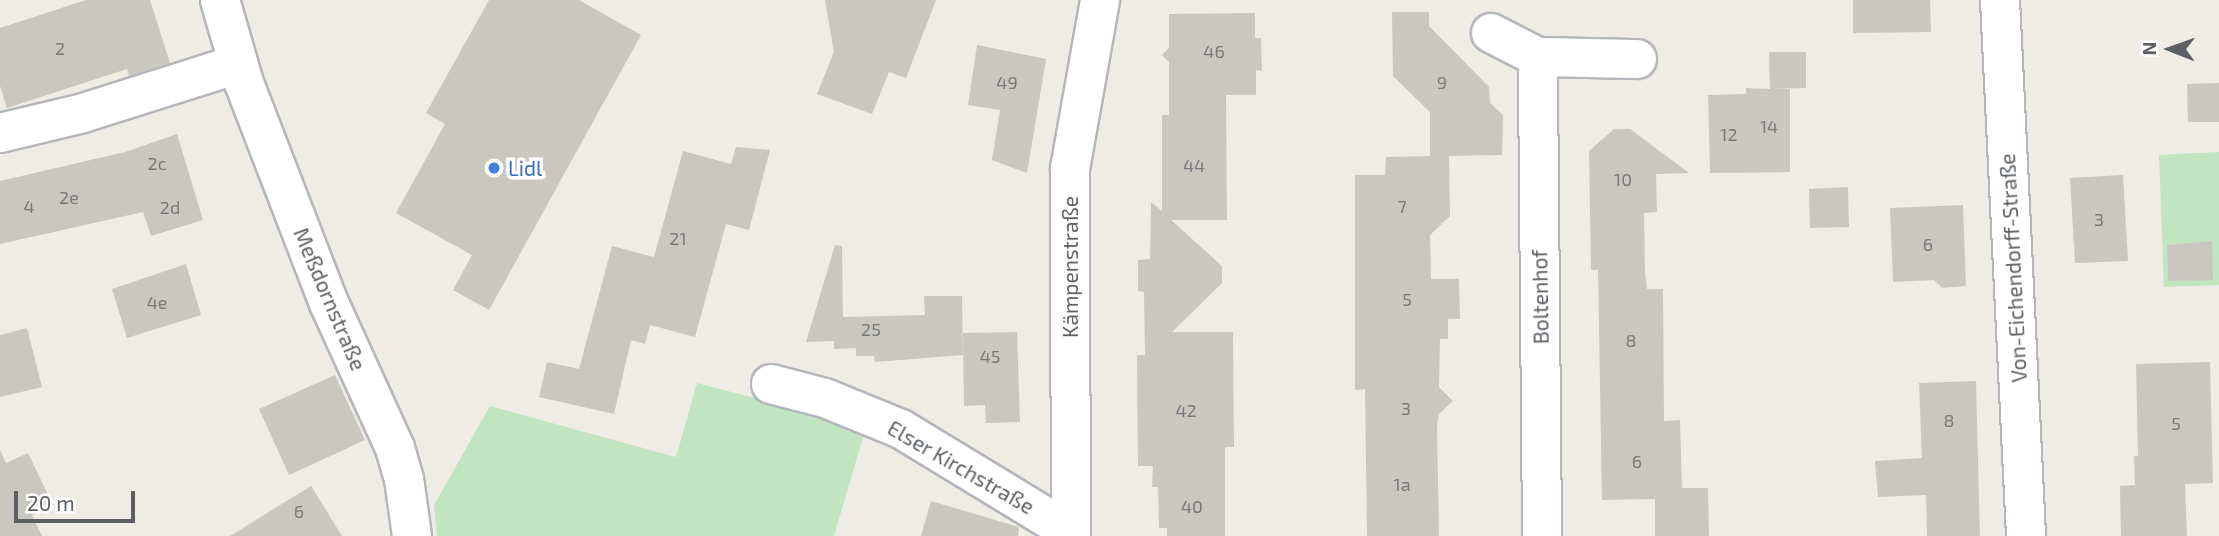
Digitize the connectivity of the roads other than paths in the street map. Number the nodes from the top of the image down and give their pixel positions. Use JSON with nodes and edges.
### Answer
{"nodes":[{"id":1,"x":220,"y":0,"type":"edge"},
{"id":2,"x":1100,"y":0,"type":"edge"},
{"id":3,"x":2000,"y":0,"type":"edge"},
{"id":4,"x":1491,"y":33,"type":"dead end"},
{"id":5,"x":1538,"y":57,"type":"junction"},
{"id":6,"x":1637,"y":59,"type":"dead end"},
{"id":7,"x":238,"y":64,"type":"junction"},
{"id":8,"x":0,"y":133,"type":"edge"},
{"id":9,"x":771,"y":384,"type":"dead end"},
{"id":10,"x":1070,"y":534,"type":"edge"},
{"id":11,"x":411,"y":536,"type":"edge"},
{"id":12,"x":1542,"y":536,"type":"edge"},
{"id":13,"x":2026,"y":536,"type":"edge"}],
"edges":[{"from":1,"to":7,"type":"street","name":"Meßdornstraße"},
{"from":2,"to":10,"type":"street","name":"Kämpenstraße"},
{"from":3,"to":13,"type":"street","name":"Von-Eichendorff-Straße"},
{"from":4,"to":5,"type":"street"},
{"from":5,"to":6,"type":"street"},
{"from":5,"to":12,"type":"street","name":"Boltenhof"},
{"from":7,"to":8,"type":"street"},
{"from":7,"to":11,"type":"street","name":"Meßdornstraße"},
{"from":9,"to":10,"type":"street","name":"Elser Kirchstraße"}]}
